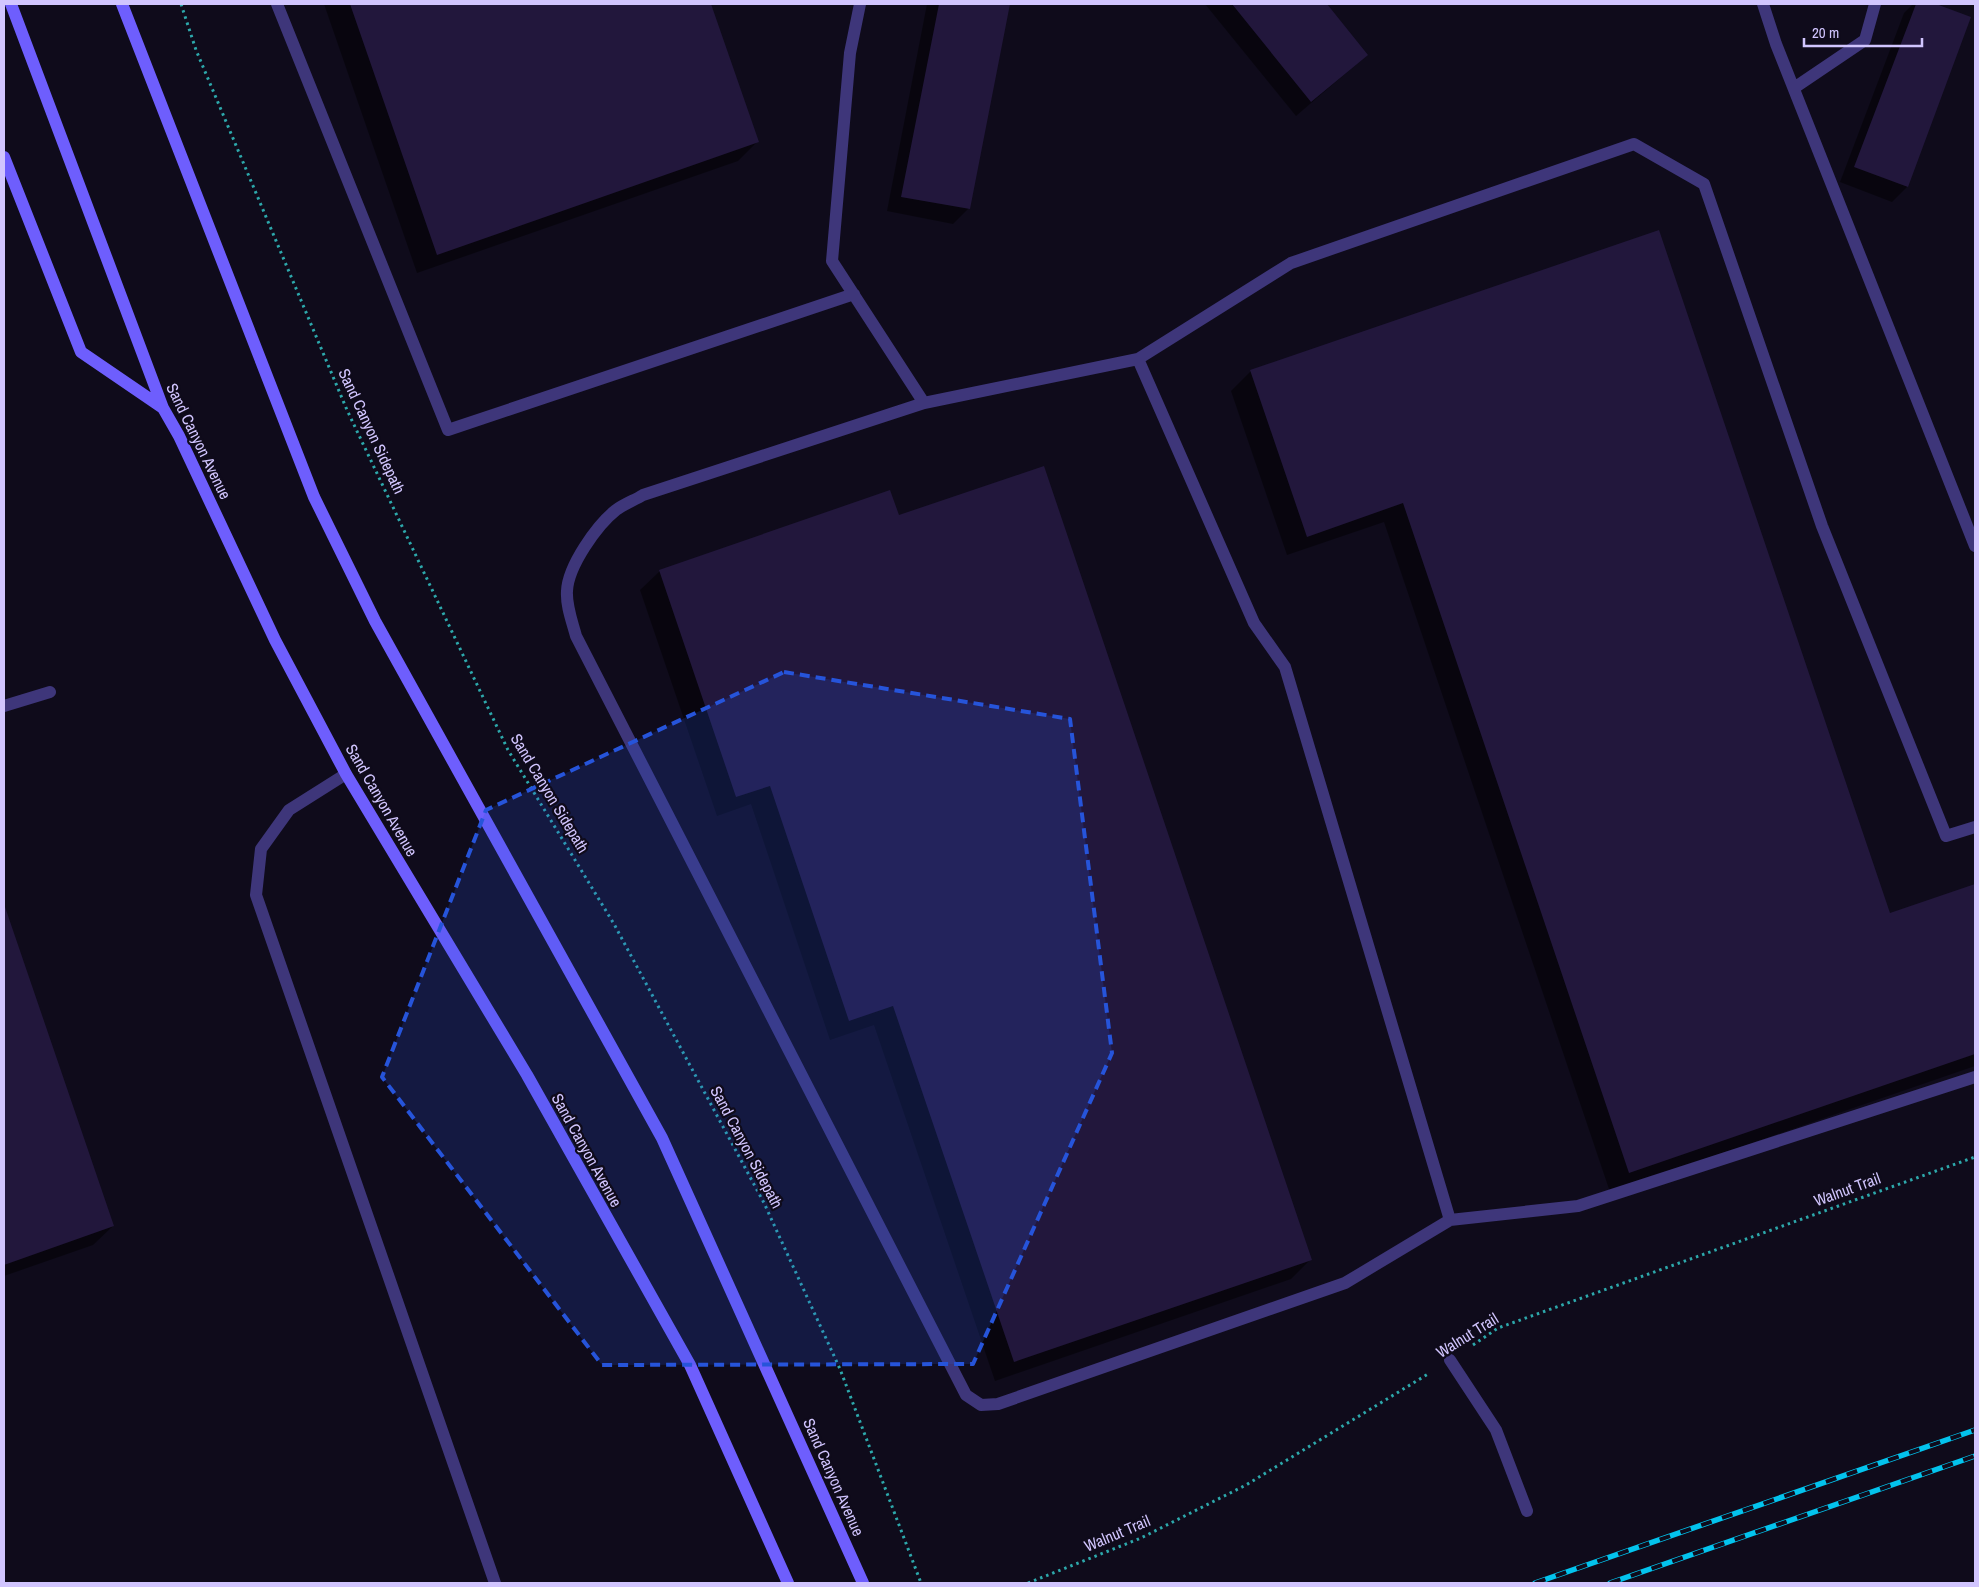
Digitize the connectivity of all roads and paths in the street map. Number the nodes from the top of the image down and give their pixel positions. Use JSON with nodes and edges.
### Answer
{"nodes":[{"id":1,"x":12,"y":4,"type":"edge"},
{"id":2,"x":122,"y":4,"type":"edge"},
{"id":3,"x":180,"y":4,"type":"edge"},
{"id":4,"x":277,"y":4,"type":"edge"},
{"id":5,"x":860,"y":4,"type":"edge"},
{"id":6,"x":1763,"y":4,"type":"edge"},
{"id":7,"x":1874,"y":4,"type":"edge"},
{"id":8,"x":1794,"y":88,"type":"junction"},
{"id":9,"x":4,"y":157,"type":"edge"},
{"id":10,"x":854,"y":294,"type":"junction"},
{"id":11,"x":1138,"y":358,"type":"junction"},
{"id":12,"x":924,"y":403,"type":"junction"},
{"id":13,"x":163,"y":408,"type":"junction"},
{"id":14,"x":1975,"y":546,"type":"edge"},
{"id":15,"x":50,"y":692,"type":"dead end"},
{"id":16,"x":4,"y":706,"type":"edge"},
{"id":17,"x":346,"y":774,"type":"junction"},
{"id":18,"x":1975,"y":827,"type":"edge"},
{"id":19,"x":1975,"y":1077,"type":"edge"},
{"id":20,"x":1975,"y":1157,"type":"edge"},
{"id":21,"x":1450,"y":1220,"type":"junction"},
{"id":22,"x":1450,"y":1360,"type":"junction"},
{"id":23,"x":1527,"y":1511,"type":"dead end"},
{"id":24,"x":495,"y":1583,"type":"edge"},
{"id":25,"x":788,"y":1583,"type":"edge"},
{"id":26,"x":863,"y":1583,"type":"edge"},
{"id":27,"x":921,"y":1583,"type":"edge"},
{"id":28,"x":1028,"y":1583,"type":"edge"}],
"edges":[{"from":1,"to":13,"type":"main road","name":"Sand Canyon Avenue"},
{"from":2,"to":26,"type":"main road","name":"Sand Canyon Avenue"},
{"from":3,"to":27,"type":"path","name":"Sand Canyon Sidepath"},
{"from":4,"to":10,"type":"lane"},
{"from":5,"to":10,"type":"lane"},
{"from":6,"to":8,"type":"lane"},
{"from":7,"to":8,"type":"lane"},
{"from":8,"to":14,"type":"lane"},
{"from":9,"to":13,"type":"main road"},
{"from":10,"to":12,"type":"lane"},
{"from":11,"to":12,"type":"lane"},
{"from":11,"to":18,"type":"lane"},
{"from":11,"to":21,"type":"lane"},
{"from":12,"to":21,"type":"lane"},
{"from":13,"to":17,"type":"main road","name":"Sand Canyon Avenue"},
{"from":15,"to":16,"type":"lane"},
{"from":17,"to":24,"type":"lane"},
{"from":17,"to":25,"type":"main road","name":"Sand Canyon Avenue"},
{"from":19,"to":21,"type":"lane"},
{"from":20,"to":22,"type":"path","name":"Walnut Trail"},
{"from":22,"to":23,"type":"lane"},
{"from":22,"to":28,"type":"path","name":"Walnut Trail"}]}
